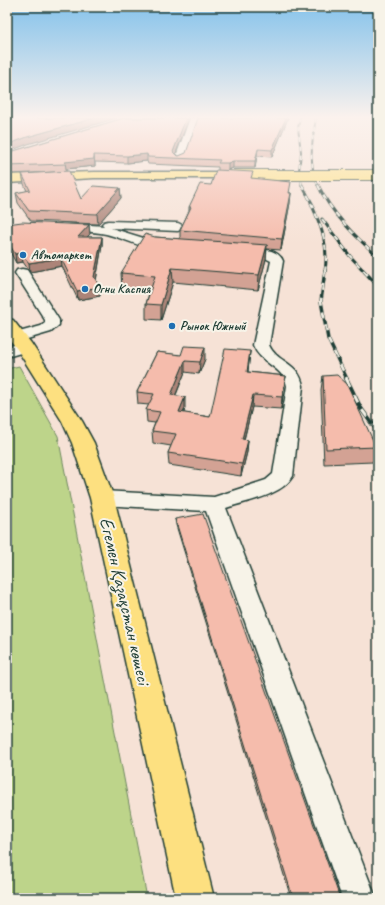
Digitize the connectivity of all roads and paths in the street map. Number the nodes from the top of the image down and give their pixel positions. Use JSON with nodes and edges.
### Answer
{"nodes":[{"id":1,"x":77,"y":175,"type":"junction"},
{"id":2,"x":378,"y":176,"type":"edge"},
{"id":3,"x":7,"y":179,"type":"edge"},
{"id":4,"x":7,"y":185,"type":"edge"},
{"id":5,"x":178,"y":226,"type":"dead end"},
{"id":6,"x":178,"y":247,"type":"edge"},
{"id":7,"x":232,"y":251,"type":"edge"},
{"id":8,"x":22,"y":273,"type":"dead end"},
{"id":9,"x":12,"y":336,"type":"edge"},
{"id":10,"x":102,"y":498,"type":"junction"},
{"id":11,"x":214,"y":504,"type":"junction"},
{"id":12,"x":195,"y":898,"type":"edge"},
{"id":13,"x":359,"y":898,"type":"edge"}],
"edges":[{"from":1,"to":2,"type":"main road","bridge":true},
{"from":1,"to":3,"type":"main road"},
{"from":1,"to":4,"type":"main road"},
{"from":5,"to":6,"type":"lane"},
{"from":7,"to":11,"type":"lane"},
{"from":8,"to":9,"type":"lane"},
{"from":9,"to":10,"type":"main road","name":"Егемен Қазақстан көшесі"},
{"from":10,"to":11,"type":"lane"},
{"from":10,"to":12,"type":"main road","name":"Егемен Қазақстан көшесі"},
{"from":11,"to":13,"type":"lane"}]}
